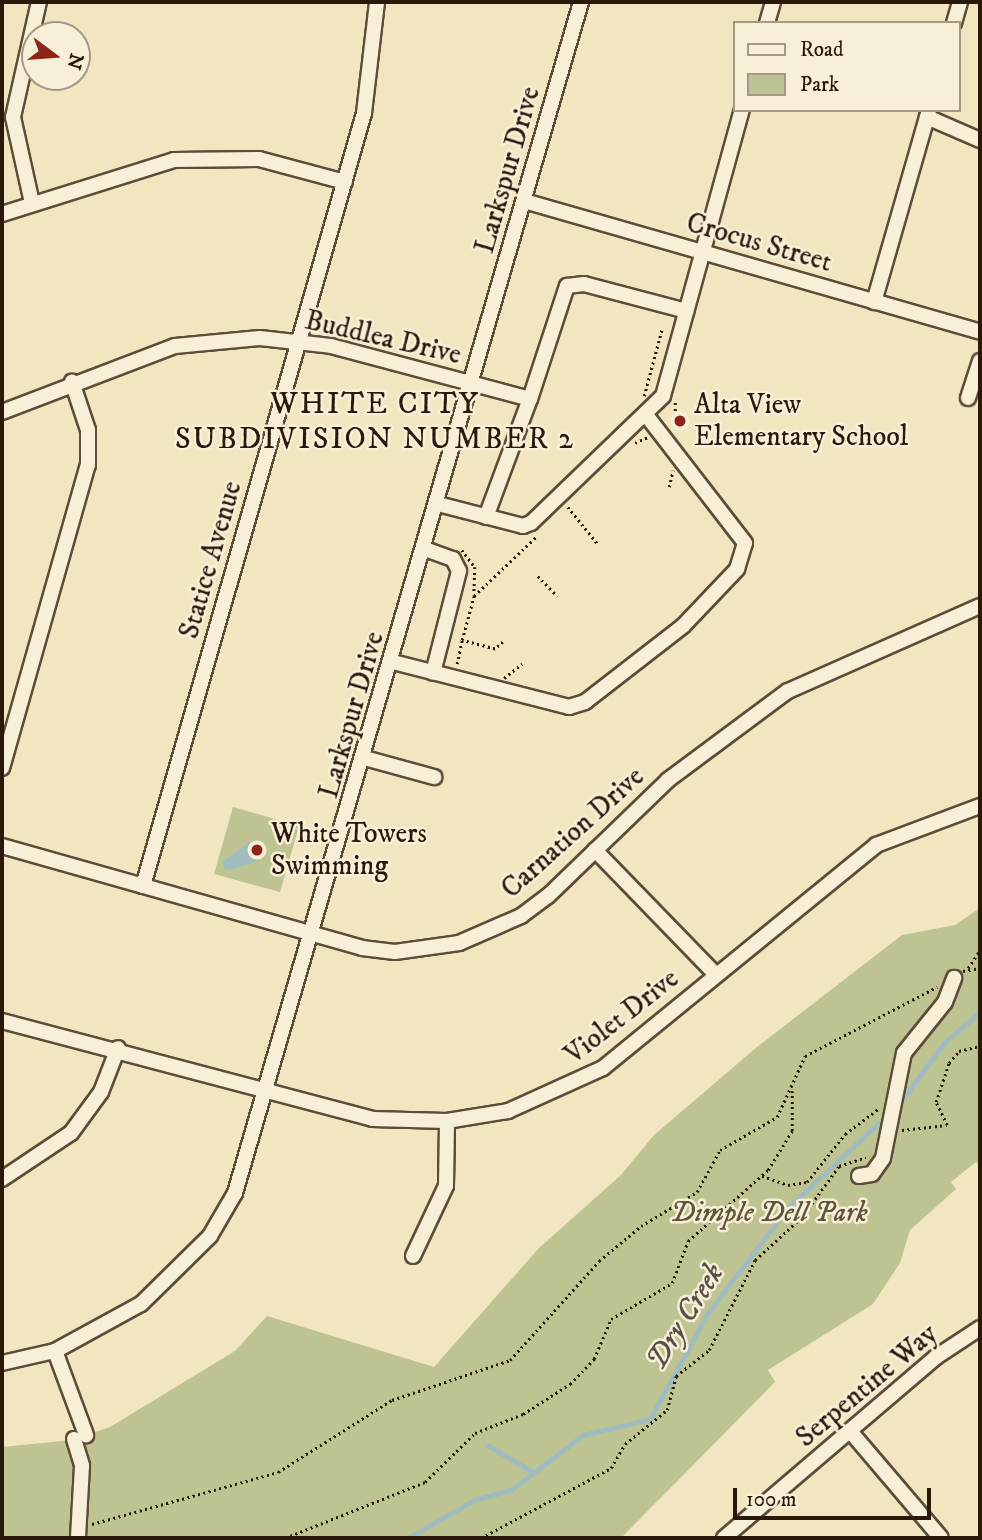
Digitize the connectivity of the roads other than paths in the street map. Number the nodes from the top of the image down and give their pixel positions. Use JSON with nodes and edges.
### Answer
{"nodes":[{"id":1,"x":39,"y":2,"type":"edge"},
{"id":2,"x":377,"y":2,"type":"edge"},
{"id":3,"x":581,"y":2,"type":"edge"},
{"id":4,"x":773,"y":2,"type":"edge"},
{"id":5,"x":960,"y":2,"type":"edge"},
{"id":6,"x":768,"y":21,"type":"edge"},
{"id":7,"x":955,"y":21,"type":"edge"},
{"id":8,"x":741,"y":112,"type":"edge"},
{"id":9,"x":928,"y":114,"type":"edge"},
{"id":10,"x":980,"y":140,"type":"edge"},
{"id":11,"x":345,"y":182,"type":"junction"},
{"id":12,"x":524,"y":201,"type":"junction"},
{"id":13,"x":32,"y":203,"type":"junction"},
{"id":14,"x":2,"y":214,"type":"edge"},
{"id":15,"x":701,"y":252,"type":"junction"},
{"id":16,"x":874,"y":302,"type":"junction"},
{"id":17,"x":685,"y":316,"type":"junction"},
{"id":18,"x":980,"y":332,"type":"edge"},
{"id":19,"x":300,"y":340,"type":"junction"},
{"id":20,"x":980,"y":361,"type":"edge"},
{"id":21,"x":72,"y":382,"type":"junction"},
{"id":22,"x":472,"y":384,"type":"junction"},
{"id":23,"x":968,"y":398,"type":"dead end"},
{"id":24,"x":530,"y":400,"type":"junction"},
{"id":25,"x":2,"y":412,"type":"edge"},
{"id":26,"x":646,"y":415,"type":"junction"},
{"id":27,"x":438,"y":504,"type":"junction"},
{"id":28,"x":486,"y":517,"type":"junction"},
{"id":29,"x":425,"y":549,"type":"junction"},
{"id":30,"x":980,"y":606,"type":"edge"},
{"id":31,"x":393,"y":662,"type":"junction"},
{"id":32,"x":433,"y":673,"type":"junction"},
{"id":33,"x":365,"y":758,"type":"junction"},
{"id":34,"x":2,"y":768,"type":"edge"},
{"id":35,"x":434,"y":777,"type":"dead end"},
{"id":36,"x":980,"y":806,"type":"edge"},
{"id":37,"x":2,"y":846,"type":"edge"},
{"id":38,"x":595,"y":850,"type":"junction"},
{"id":39,"x":143,"y":887,"type":"junction"},
{"id":40,"x":314,"y":935,"type":"junction"},
{"id":41,"x":715,"y":974,"type":"junction"},
{"id":42,"x":954,"y":978,"type":"road end"},
{"id":43,"x":2,"y":1021,"type":"edge"},
{"id":44,"x":118,"y":1048,"type":"junction"},
{"id":45,"x":270,"y":1091,"type":"junction"},
{"id":46,"x":447,"y":1121,"type":"junction"},
{"id":47,"x":859,"y":1176,"type":"dead end"},
{"id":48,"x":2,"y":1179,"type":"edge"},
{"id":49,"x":413,"y":1256,"type":"dead end"},
{"id":50,"x":980,"y":1328,"type":"edge"},
{"id":51,"x":55,"y":1351,"type":"junction"},
{"id":52,"x":2,"y":1363,"type":"edge"},
{"id":53,"x":850,"y":1432,"type":"junction"},
{"id":54,"x":78,"y":1538,"type":"edge"},
{"id":55,"x":724,"y":1538,"type":"edge"},
{"id":56,"x":941,"y":1538,"type":"edge"}],
"edges":[{"from":1,"to":13,"type":"street"},
{"from":2,"to":11,"type":"street","name":"Statice Avenue"},
{"from":3,"to":12,"type":"street","name":"Larkspur Drive"},
{"from":4,"to":6,"type":"street"},
{"from":5,"to":7,"type":"street"},
{"from":8,"to":15,"type":"street"},
{"from":9,"to":10,"type":"street"},
{"from":9,"to":16,"type":"street"},
{"from":11,"to":13,"type":"street"},
{"from":11,"to":19,"type":"street","name":"Statice Avenue"},
{"from":12,"to":15,"type":"street","name":"Crocus Street"},
{"from":12,"to":22,"type":"street","name":"Larkspur Drive"},
{"from":13,"to":14,"type":"street"},
{"from":15,"to":16,"type":"street","name":"Crocus Street"},
{"from":15,"to":17,"type":"street"},
{"from":16,"to":18,"type":"street","name":"Crocus Street"},
{"from":17,"to":24,"type":"street"},
{"from":17,"to":26,"type":"street"},
{"from":19,"to":21,"type":"street","name":"Buddlea Drive"},
{"from":19,"to":22,"type":"street","name":"Buddlea Drive"},
{"from":19,"to":39,"type":"street","name":"Statice Avenue"},
{"from":20,"to":23,"type":"street"},
{"from":21,"to":25,"type":"street","name":"Buddlea Drive"},
{"from":21,"to":34,"type":"street"},
{"from":22,"to":24,"type":"street","name":"Buddlea Drive"},
{"from":22,"to":27,"type":"street","name":"Larkspur Drive"},
{"from":24,"to":28,"type":"street"},
{"from":26,"to":28,"type":"street"},
{"from":26,"to":32,"type":"street"},
{"from":27,"to":28,"type":"street"},
{"from":27,"to":29,"type":"street","name":"Larkspur Drive"},
{"from":29,"to":31,"type":"street","name":"Larkspur Drive"},
{"from":29,"to":32,"type":"street"},
{"from":30,"to":38,"type":"street","name":"Carnation Drive"},
{"from":31,"to":32,"type":"street"},
{"from":31,"to":33,"type":"street","name":"Larkspur Drive"},
{"from":33,"to":35,"type":"street"},
{"from":33,"to":40,"type":"street","name":"Larkspur Drive"},
{"from":36,"to":41,"type":"street","name":"Violet Drive"},
{"from":37,"to":39,"type":"street","name":"Carnation Drive"},
{"from":38,"to":40,"type":"street","name":"Carnation Drive"},
{"from":38,"to":41,"type":"street"},
{"from":39,"to":40,"type":"street","name":"Carnation Drive"},
{"from":40,"to":45,"type":"street","name":"Larkspur Drive"},
{"from":41,"to":46,"type":"street","name":"Violet Drive"},
{"from":42,"to":47,"type":"street"},
{"from":43,"to":44,"type":"street","name":"Violet Drive"},
{"from":44,"to":45,"type":"street","name":"Violet Drive"},
{"from":44,"to":48,"type":"street"},
{"from":45,"to":46,"type":"street","name":"Violet Drive"},
{"from":45,"to":51,"type":"street","name":"Larkspur Drive"},
{"from":46,"to":49,"type":"street"},
{"from":50,"to":53,"type":"street","name":"Serpentine Way"},
{"from":51,"to":52,"type":"street","name":"Larkspur Drive"},
{"from":51,"to":54,"type":"street"},
{"from":53,"to":55,"type":"street","name":"Serpentine Way"},
{"from":53,"to":56,"type":"street"}]}
